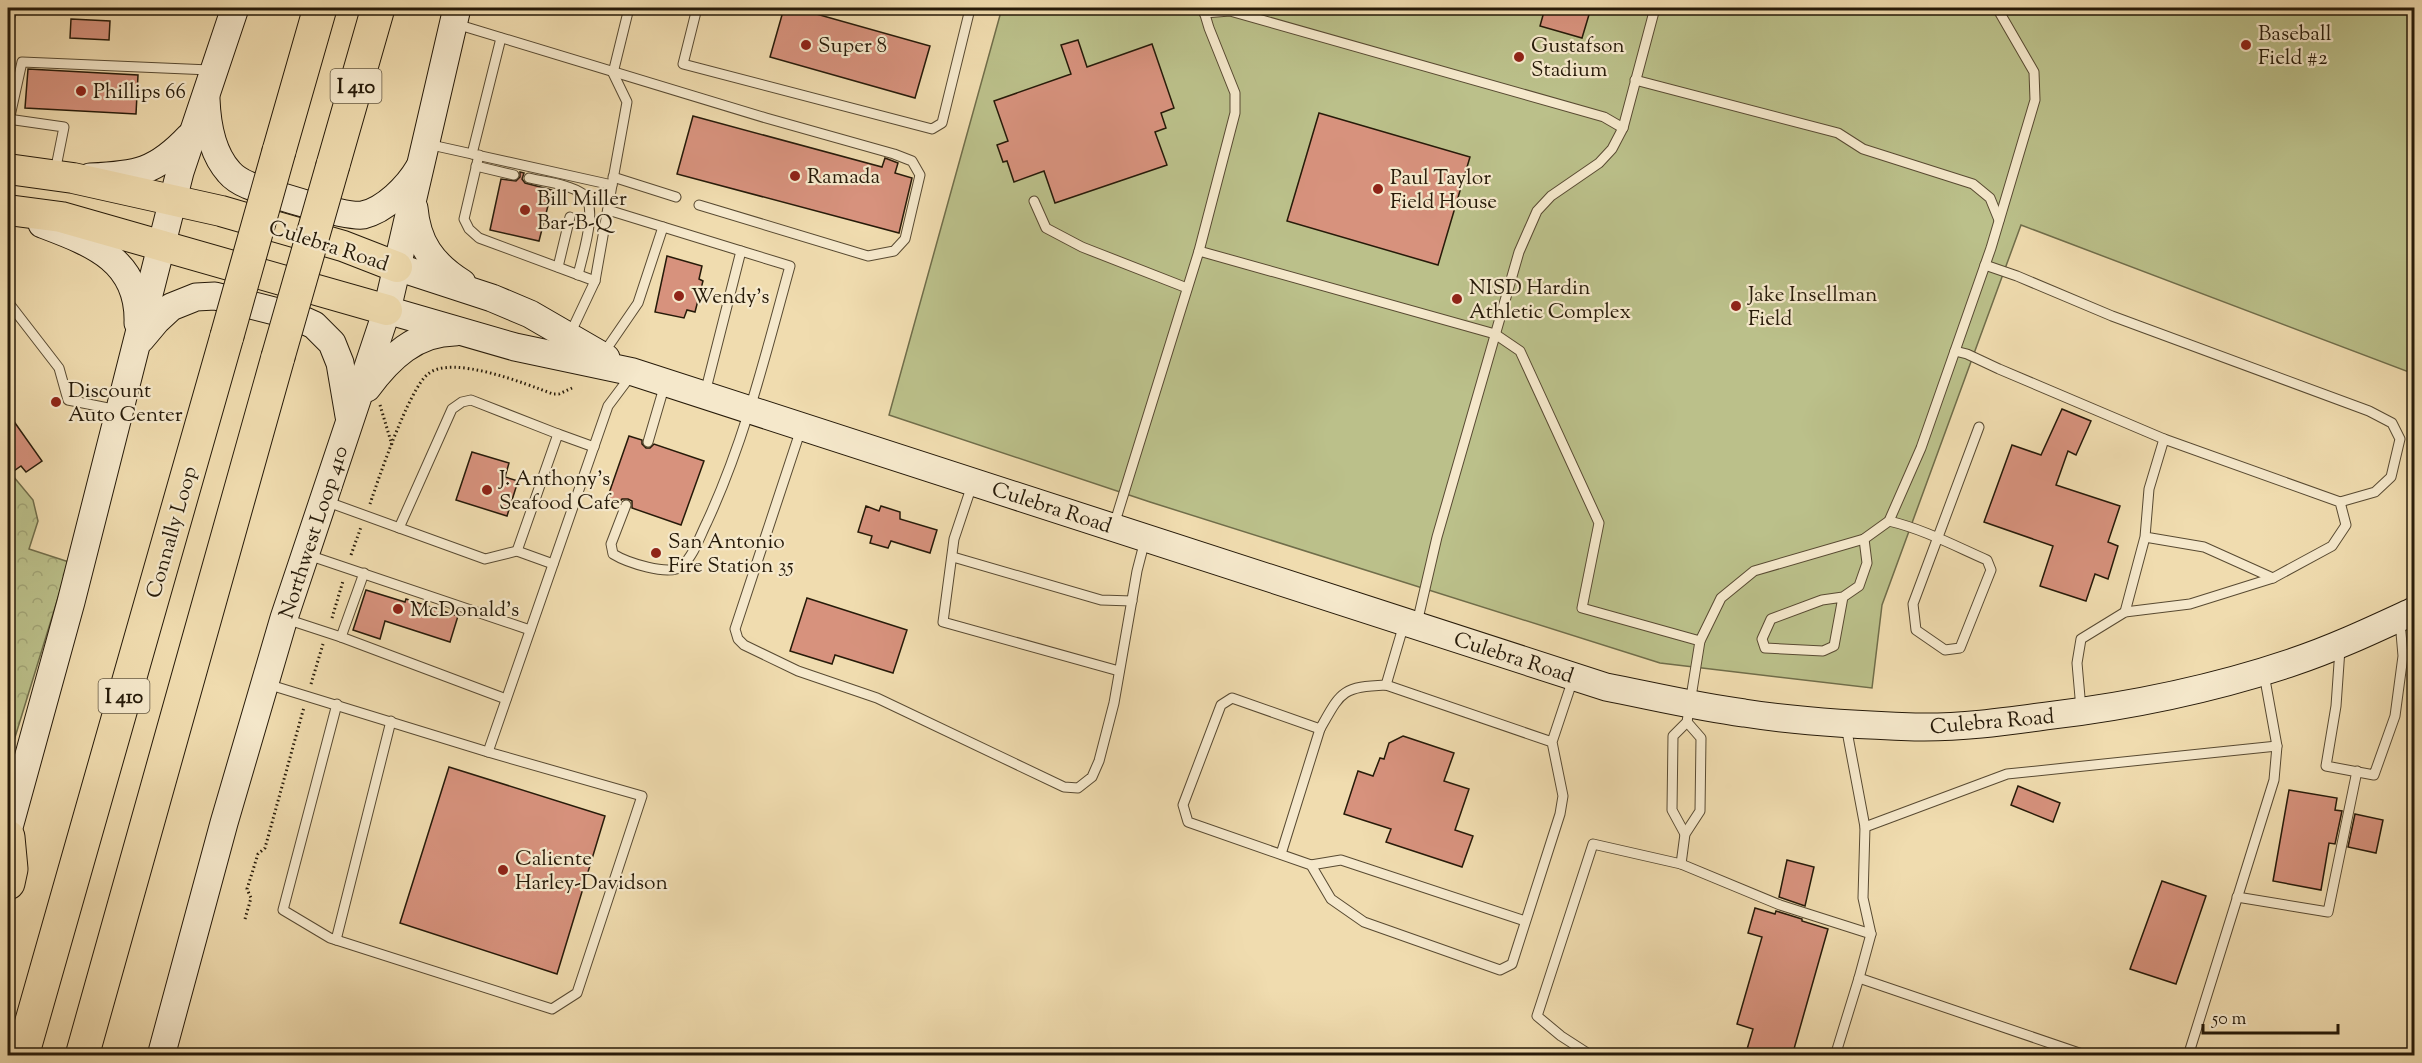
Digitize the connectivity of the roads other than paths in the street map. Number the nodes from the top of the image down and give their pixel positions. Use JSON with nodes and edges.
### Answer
{"nodes":[{"id":1,"x":13,"y":8,"type":"edge"},
{"id":2,"x":234,"y":8,"type":"edge"},
{"id":3,"x":320,"y":8,"type":"edge"},
{"id":4,"x":378,"y":8,"type":"edge"},
{"id":5,"x":629,"y":8,"type":"edge"},
{"id":6,"x":697,"y":8,"type":"edge"},
{"id":7,"x":968,"y":8,"type":"edge"},
{"id":8,"x":1655,"y":8,"type":"edge"},
{"id":9,"x":1997,"y":8,"type":"edge"},
{"id":10,"x":1204,"y":10,"type":"edge"},
{"id":11,"x":455,"y":16,"type":"edge"},
{"id":12,"x":8,"y":22,"type":"edge"},
{"id":13,"x":501,"y":38,"type":"junction"},
{"id":14,"x":613,"y":73,"type":"junction"},
{"id":15,"x":1635,"y":80,"type":"junction"},
{"id":16,"x":210,"y":81,"type":"junction"},
{"id":17,"x":8,"y":122,"type":"edge"},
{"id":18,"x":1623,"y":128,"type":"junction"},
{"id":19,"x":190,"y":136,"type":"junction"},
{"id":20,"x":475,"y":154,"type":"junction"},
{"id":21,"x":476,"y":166,"type":"junction"},
{"id":22,"x":420,"y":168,"type":"junction"},
{"id":23,"x":8,"y":169,"type":"edge"},
{"id":24,"x":514,"y":175,"type":"dead end"},
{"id":25,"x":64,"y":176,"type":"junction"},
{"id":26,"x":529,"y":178,"type":"dead end"},
{"id":27,"x":613,"y":181,"type":"junction"},
{"id":28,"x":676,"y":197,"type":"dead end"},
{"id":29,"x":173,"y":200,"type":"junction"},
{"id":30,"x":1034,"y":201,"type":"dead end"},
{"id":31,"x":699,"y":205,"type":"dead end"},
{"id":32,"x":608,"y":210,"type":"junction"},
{"id":33,"x":8,"y":211,"type":"edge"},
{"id":34,"x":570,"y":217,"type":"dead end"},
{"id":35,"x":1999,"y":220,"type":"junction"},
{"id":36,"x":663,"y":227,"type":"junction"},
{"id":37,"x":161,"y":244,"type":"junction"},
{"id":38,"x":741,"y":250,"type":"junction"},
{"id":39,"x":1199,"y":251,"type":"junction"},
{"id":40,"x":1985,"y":265,"type":"junction"},
{"id":41,"x":397,"y":267,"type":"junction"},
{"id":42,"x":558,"y":267,"type":"junction"},
{"id":43,"x":578,"y":274,"type":"junction"},
{"id":44,"x":595,"y":281,"type":"junction"},
{"id":45,"x":1187,"y":288,"type":"junction"},
{"id":46,"x":492,"y":298,"type":"junction"},
{"id":47,"x":8,"y":302,"type":"edge"},
{"id":48,"x":387,"y":310,"type":"junction"},
{"id":49,"x":464,"y":332,"type":"junction"},
{"id":50,"x":1495,"y":334,"type":"junction"},
{"id":51,"x":568,"y":336,"type":"junction"},
{"id":52,"x":136,"y":348,"type":"junction"},
{"id":53,"x":1955,"y":351,"type":"junction"},
{"id":54,"x":602,"y":356,"type":"junction"},
{"id":55,"x":633,"y":372,"type":"junction"},
{"id":56,"x":665,"y":382,"type":"junction"},
{"id":57,"x":704,"y":395,"type":"junction"},
{"id":58,"x":119,"y":410,"type":"junction"},
{"id":59,"x":751,"y":410,"type":"junction"},
{"id":60,"x":350,"y":420,"type":"junction"},
{"id":61,"x":802,"y":427,"type":"junction"},
{"id":62,"x":1979,"y":427,"type":"dead end"},
{"id":63,"x":558,"y":434,"type":"junction"},
{"id":64,"x":2164,"y":439,"type":"junction"},
{"id":65,"x":648,"y":442,"type":"dead end"},
{"id":66,"x":594,"y":447,"type":"junction"},
{"id":67,"x":973,"y":482,"type":"junction"},
{"id":68,"x":323,"y":500,"type":"junction"},
{"id":69,"x":2340,"y":502,"type":"junction"},
{"id":70,"x":626,"y":505,"type":"dead end"},
{"id":71,"x":1889,"y":522,"type":"junction"},
{"id":72,"x":1113,"y":527,"type":"junction"},
{"id":73,"x":399,"y":528,"type":"junction"},
{"id":74,"x":2145,"y":537,"type":"junction"},
{"id":75,"x":1146,"y":538,"type":"junction"},
{"id":76,"x":1864,"y":539,"type":"junction"},
{"id":77,"x":1937,"y":539,"type":"junction"},
{"id":78,"x":518,"y":551,"type":"junction"},
{"id":79,"x":305,"y":554,"type":"junction"},
{"id":80,"x":952,"y":557,"type":"junction"},
{"id":81,"x":554,"y":564,"type":"junction"},
{"id":82,"x":364,"y":573,"type":"junction"},
{"id":83,"x":2273,"y":578,"type":"junction"},
{"id":84,"x":1843,"y":597,"type":"junction"},
{"id":85,"x":1132,"y":601,"type":"junction"},
{"id":86,"x":2125,"y":612,"type":"junction"},
{"id":87,"x":2407,"y":615,"type":"edge"},
{"id":88,"x":284,"y":618,"type":"junction"},
{"id":89,"x":1411,"y":624,"type":"junction"},
{"id":90,"x":530,"y":630,"type":"junction"},
{"id":91,"x":341,"y":637,"type":"junction"},
{"id":92,"x":1700,"y":641,"type":"junction"},
{"id":93,"x":2340,"y":644,"type":"junction"},
{"id":94,"x":2263,"y":671,"type":"junction"},
{"id":95,"x":1119,"y":672,"type":"junction"},
{"id":96,"x":1574,"y":676,"type":"junction"},
{"id":97,"x":264,"y":683,"type":"junction"},
{"id":98,"x":1386,"y":685,"type":"junction"},
{"id":99,"x":506,"y":699,"type":"junction"},
{"id":100,"x":337,"y":704,"type":"junction"},
{"id":101,"x":1688,"y":712,"type":"junction"},
{"id":102,"x":2082,"y":712,"type":"junction"},
{"id":103,"x":392,"y":721,"type":"junction"},
{"id":104,"x":1846,"y":724,"type":"junction"},
{"id":105,"x":1320,"y":729,"type":"junction"},
{"id":106,"x":1552,"y":742,"type":"junction"},
{"id":107,"x":2277,"y":746,"type":"junction"},
{"id":108,"x":488,"y":752,"type":"junction"},
{"id":109,"x":2357,"y":771,"type":"junction"},
{"id":110,"x":1865,"y":827,"type":"junction"},
{"id":111,"x":8,"y":831,"type":"edge"},
{"id":112,"x":1685,"y":834,"type":"junction"},
{"id":113,"x":8,"y":837,"type":"edge"},
{"id":114,"x":1281,"y":854,"type":"junction"},
{"id":115,"x":1681,"y":864,"type":"junction"},
{"id":116,"x":1311,"y":865,"type":"junction"},
{"id":117,"x":8,"y":883,"type":"edge"},
{"id":118,"x":2237,"y":897,"type":"junction"},
{"id":119,"x":1525,"y":921,"type":"junction"},
{"id":120,"x":1871,"y":934,"type":"junction"},
{"id":121,"x":336,"y":940,"type":"junction"},
{"id":122,"x":1859,"y":978,"type":"junction"},
{"id":123,"x":22,"y":1056,"type":"edge"},
{"id":124,"x":82,"y":1056,"type":"edge"},
{"id":125,"x":160,"y":1056,"type":"edge"},
{"id":126,"x":1592,"y":1056,"type":"edge"},
{"id":127,"x":1835,"y":1056,"type":"edge"},
{"id":128,"x":2088,"y":1056,"type":"edge"},
{"id":129,"x":2188,"y":1056,"type":"edge"}],
"edges":[{"from":1,"to":12,"type":"lane"},
{"from":2,"to":16,"type":"main road"},
{"from":3,"to":123,"type":"highway","name":"Connally Loop","number":"I 410","bridge":true},
{"from":4,"to":124,"type":"highway","number":"I 410","bridge":true},
{"from":5,"to":14,"type":"lane"},
{"from":6,"to":7,"type":"lane"},
{"from":8,"to":15,"type":"lane"},
{"from":9,"to":35,"type":"lane"},
{"from":10,"to":18,"type":"lane"},
{"from":10,"to":39,"type":"lane"},
{"from":11,"to":13,"type":"lane"},
{"from":11,"to":22,"type":"main road","name":"Northwest Loop 410"},
{"from":13,"to":14,"type":"lane"},
{"from":13,"to":20,"type":"lane"},
{"from":14,"to":27,"type":"lane"},
{"from":14,"to":31,"type":"lane"},
{"from":15,"to":18,"type":"lane"},
{"from":15,"to":35,"type":"lane"},
{"from":16,"to":17,"type":"lane"},
{"from":16,"to":19,"type":"main road"},
{"from":16,"to":22,"type":"main road"},
{"from":17,"to":25,"type":"lane"},
{"from":18,"to":50,"type":"lane"},
{"from":19,"to":25,"type":"main road"},
{"from":19,"to":29,"type":"main road"},
{"from":20,"to":21,"type":"lane"},
{"from":20,"to":22,"type":"lane"},
{"from":20,"to":27,"type":"lane"},
{"from":21,"to":24,"type":"lane"},
{"from":21,"to":42,"type":"lane"},
{"from":22,"to":41,"type":"main road","name":"Northwest Loop 410"},
{"from":22,"to":46,"type":"main road"},
{"from":23,"to":25,"type":"main road","name":"Culebra Road"},
{"from":25,"to":29,"type":"main road","name":"Culebra Road"},
{"from":26,"to":43,"type":"lane"},
{"from":27,"to":28,"type":"lane"},
{"from":27,"to":32,"type":"lane"},
{"from":29,"to":37,"type":"main road"},
{"from":29,"to":41,"type":"main road","name":"Culebra Road"},
{"from":30,"to":45,"type":"lane"},
{"from":32,"to":36,"type":"lane"},
{"from":32,"to":44,"type":"lane"},
{"from":33,"to":37,"type":"main road","name":"Culebra Road"},
{"from":33,"to":52,"type":"main road"},
{"from":34,"to":42,"type":"lane"},
{"from":35,"to":40,"type":"lane"},
{"from":36,"to":38,"type":"lane"},
{"from":36,"to":54,"type":"lane"},
{"from":37,"to":48,"type":"main road","name":"Culebra Road"},
{"from":37,"to":52,"type":"main road"},
{"from":38,"to":57,"type":"lane"},
{"from":38,"to":59,"type":"lane"},
{"from":39,"to":45,"type":"lane"},
{"from":39,"to":50,"type":"lane"},
{"from":40,"to":53,"type":"lane"},
{"from":40,"to":69,"type":"lane"},
{"from":41,"to":46,"type":"main road","name":"Culebra Road"},
{"from":41,"to":48,"type":"main road","name":"Northwest Loop 410"},
{"from":42,"to":43,"type":"lane"},
{"from":43,"to":44,"type":"lane"},
{"from":44,"to":51,"type":"lane"},
{"from":45,"to":72,"type":"lane"},
{"from":46,"to":51,"type":"main road","name":"Culebra Road"},
{"from":47,"to":58,"type":"lane"},
{"from":48,"to":49,"type":"main road","name":"Culebra Road"},
{"from":48,"to":60,"type":"main road","name":"Northwest Loop 410"},
{"from":49,"to":55,"type":"main road","name":"Culebra Road"},
{"from":49,"to":60,"type":"main road"},
{"from":50,"to":89,"type":"lane"},
{"from":50,"to":92,"type":"lane"},
{"from":51,"to":54,"type":"main road","name":"Culebra Road"},
{"from":52,"to":58,"type":"main road"},
{"from":52,"to":60,"type":"main road"},
{"from":53,"to":64,"type":"lane"},
{"from":53,"to":71,"type":"lane"},
{"from":54,"to":55,"type":"main road","name":"Culebra Road"},
{"from":55,"to":56,"type":"main road","name":"Culebra Road"},
{"from":55,"to":66,"type":"lane"},
{"from":56,"to":57,"type":"main road","name":"Culebra Road"},
{"from":56,"to":65,"type":"lane"},
{"from":57,"to":59,"type":"main road","name":"Culebra Road"},
{"from":58,"to":111,"type":"main road"},
{"from":59,"to":61,"type":"main road","name":"Culebra Road"},
{"from":59,"to":70,"type":"lane"},
{"from":60,"to":68,"type":"main road","name":"Northwest Loop 410"},
{"from":61,"to":67,"type":"main road","name":"Culebra Road"},
{"from":61,"to":95,"type":"lane"},
{"from":62,"to":77,"type":"lane"},
{"from":63,"to":66,"type":"lane"},
{"from":63,"to":73,"type":"lane"},
{"from":63,"to":78,"type":"lane"},
{"from":64,"to":69,"type":"lane"},
{"from":64,"to":74,"type":"lane"},
{"from":66,"to":81,"type":"lane"},
{"from":67,"to":72,"type":"main road","name":"Culebra Road"},
{"from":67,"to":80,"type":"lane"},
{"from":68,"to":73,"type":"lane"},
{"from":68,"to":79,"type":"main road","name":"Northwest Loop 410"},
{"from":69,"to":83,"type":"lane"},
{"from":71,"to":76,"type":"lane"},
{"from":71,"to":77,"type":"lane"},
{"from":72,"to":75,"type":"main road","name":"Culebra Road"},
{"from":73,"to":78,"type":"lane"},
{"from":74,"to":83,"type":"lane"},
{"from":74,"to":86,"type":"lane"},
{"from":75,"to":85,"type":"lane"},
{"from":75,"to":89,"type":"main road","name":"Culebra Road"},
{"from":76,"to":84,"type":"lane"},
{"from":76,"to":92,"type":"lane"},
{"from":77,"to":77,"type":"lane"},
{"from":78,"to":81,"type":"lane"},
{"from":79,"to":82,"type":"lane"},
{"from":79,"to":88,"type":"main road","name":"Northwest Loop 410"},
{"from":80,"to":85,"type":"lane"},
{"from":80,"to":95,"type":"lane"},
{"from":81,"to":90,"type":"lane"},
{"from":82,"to":90,"type":"lane"},
{"from":82,"to":91,"type":"lane"},
{"from":83,"to":86,"type":"lane"},
{"from":84,"to":84,"type":"lane"},
{"from":85,"to":95,"type":"lane"},
{"from":86,"to":102,"type":"lane"},
{"from":87,"to":93,"type":"main road","name":"Culebra Road"},
{"from":87,"to":109,"type":"lane"},
{"from":88,"to":91,"type":"lane"},
{"from":88,"to":97,"type":"main road","name":"Northwest Loop 410"},
{"from":89,"to":96,"type":"main road","name":"Culebra Road"},
{"from":89,"to":98,"type":"lane"},
{"from":90,"to":99,"type":"lane"},
{"from":91,"to":99,"type":"lane"},
{"from":92,"to":101,"type":"lane"},
{"from":93,"to":94,"type":"main road","name":"Culebra Road"},
{"from":93,"to":109,"type":"lane"},
{"from":94,"to":102,"type":"main road","name":"Culebra Road"},
{"from":94,"to":107,"type":"lane"},
{"from":96,"to":101,"type":"main road","name":"Culebra Road"},
{"from":96,"to":106,"type":"lane"},
{"from":97,"to":100,"type":"lane"},
{"from":97,"to":125,"type":"main road","name":"Northwest Loop 410"},
{"from":98,"to":105,"type":"lane"},
{"from":98,"to":106,"type":"lane"},
{"from":99,"to":108,"type":"lane"},
{"from":100,"to":103,"type":"lane"},
{"from":100,"to":121,"type":"lane"},
{"from":101,"to":104,"type":"main road","name":"Culebra Road"},
{"from":101,"to":112,"type":"lane"},
{"from":101,"to":112,"type":"lane"},
{"from":102,"to":104,"type":"main road","name":"Culebra Road"},
{"from":103,"to":108,"type":"lane"},
{"from":103,"to":121,"type":"lane"},
{"from":104,"to":110,"type":"lane"},
{"from":105,"to":114,"type":"lane"},
{"from":105,"to":114,"type":"lane"},
{"from":106,"to":119,"type":"lane"},
{"from":107,"to":110,"type":"lane"},
{"from":107,"to":118,"type":"lane"},
{"from":108,"to":121,"type":"lane"},
{"from":109,"to":118,"type":"lane"},
{"from":110,"to":120,"type":"lane"},
{"from":112,"to":115,"type":"lane"},
{"from":113,"to":117,"type":"highway"},
{"from":114,"to":116,"type":"lane"},
{"from":115,"to":120,"type":"lane"},
{"from":115,"to":126,"type":"lane"},
{"from":116,"to":119,"type":"lane"},
{"from":116,"to":119,"type":"lane"},
{"from":118,"to":129,"type":"lane"},
{"from":120,"to":122,"type":"lane"},
{"from":122,"to":127,"type":"lane"},
{"from":122,"to":128,"type":"lane"}]}
